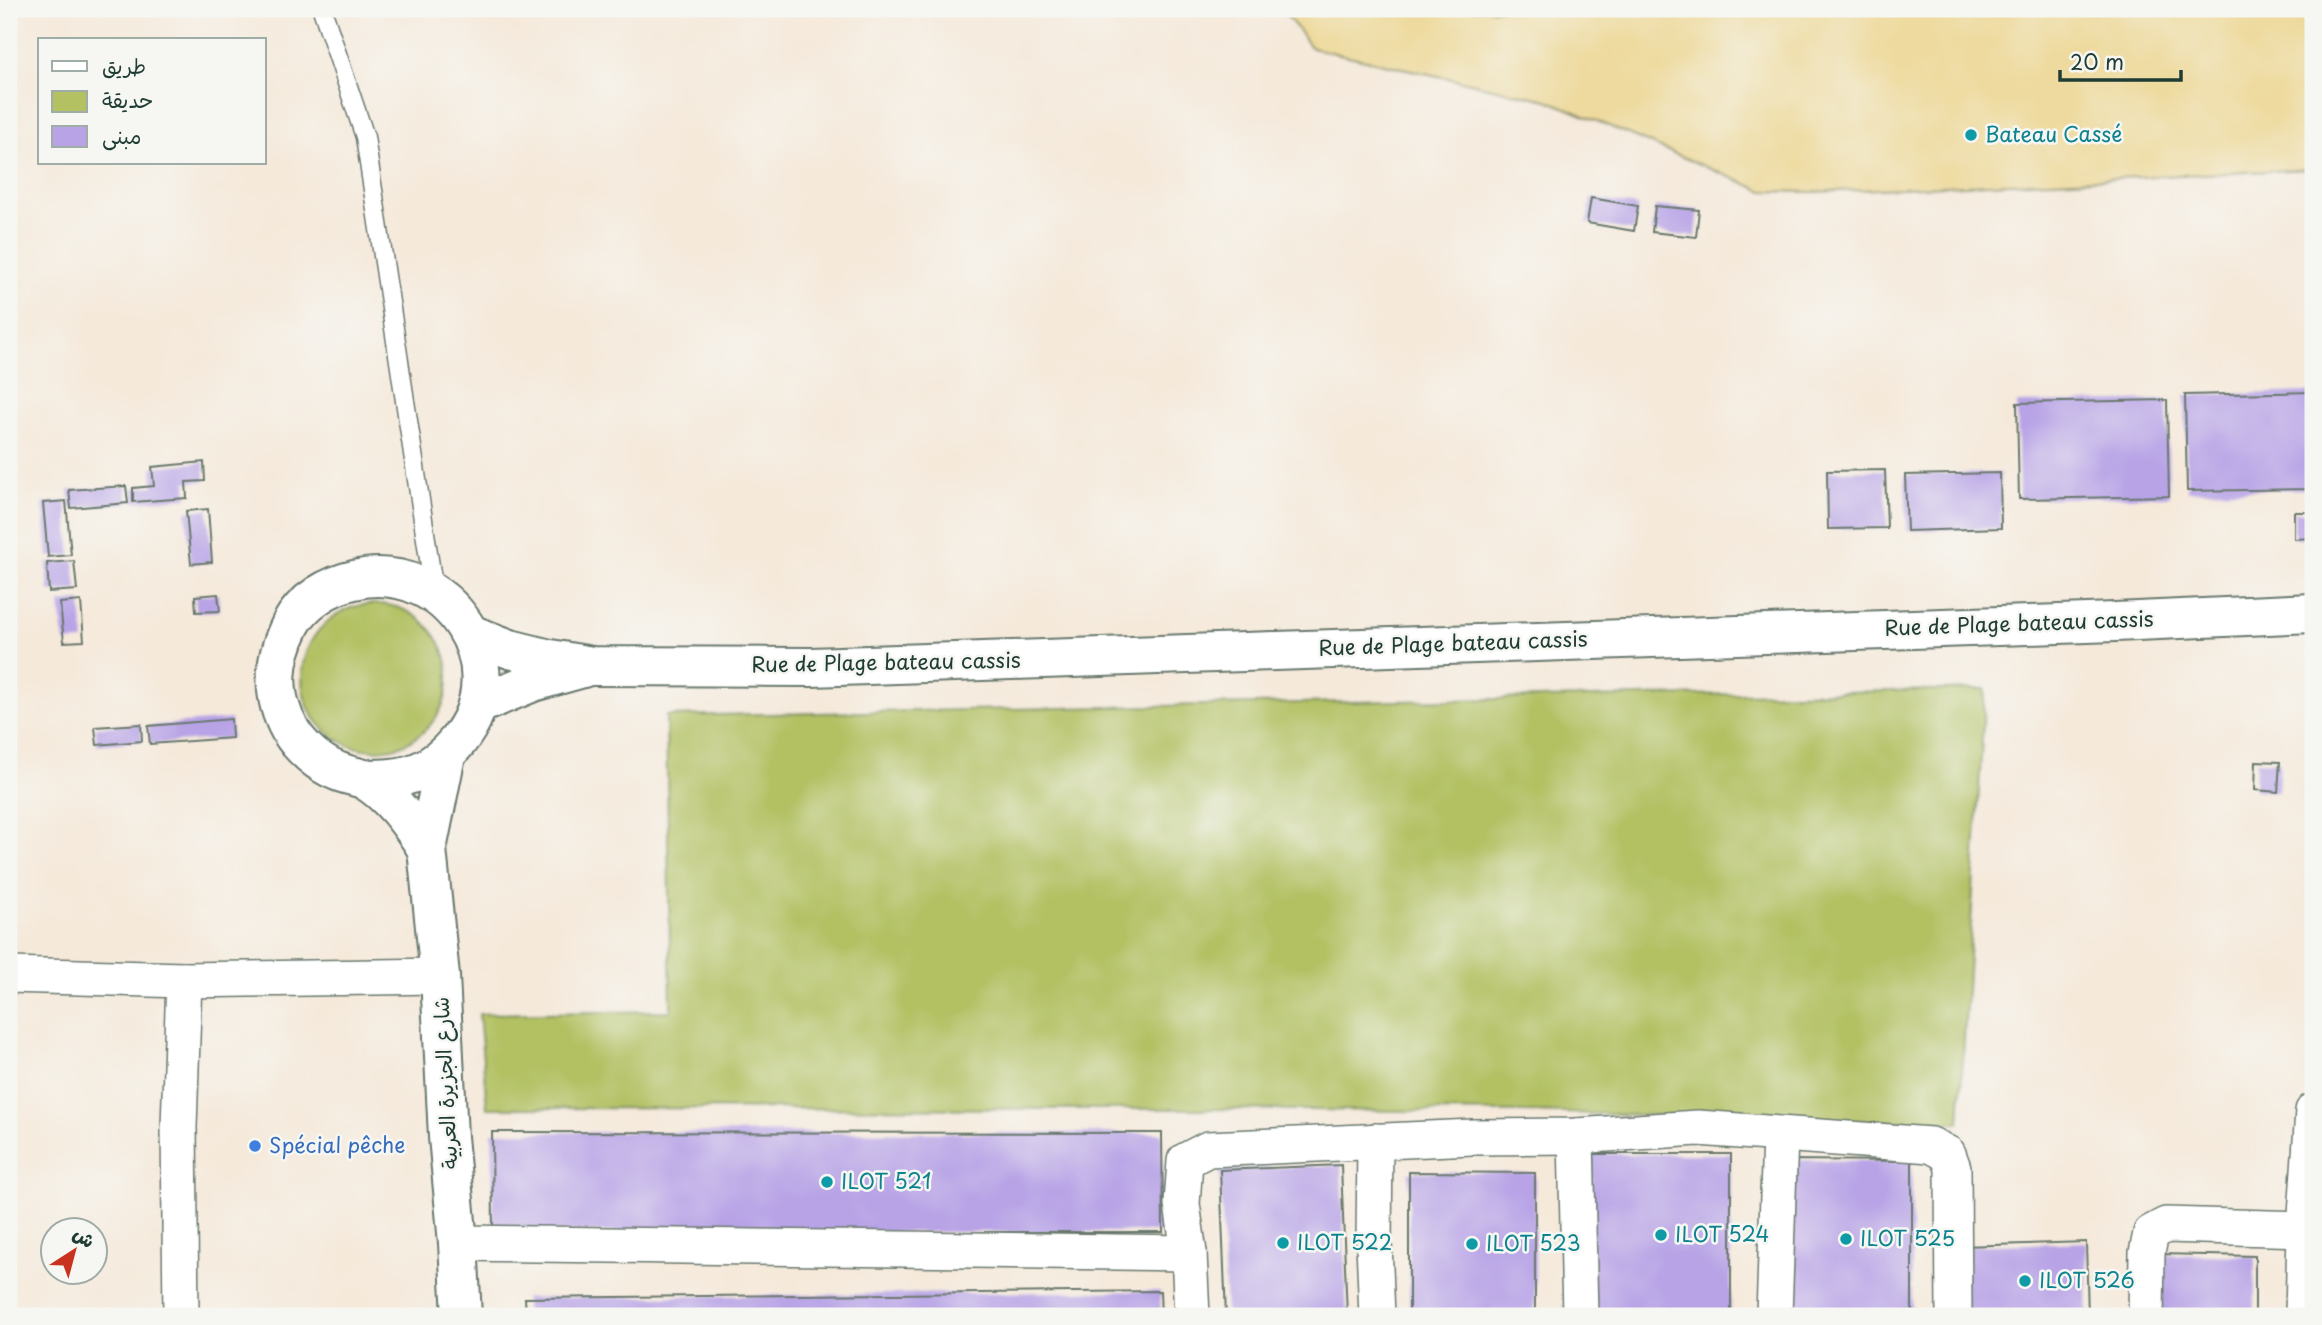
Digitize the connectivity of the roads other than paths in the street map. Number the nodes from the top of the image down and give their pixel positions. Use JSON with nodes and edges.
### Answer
{"nodes":[{"id":1,"x":322,"y":9,"type":"edge"},
{"id":2,"x":434,"y":592,"type":"junction"},
{"id":3,"x":2313,"y":613,"type":"edge"},
{"id":4,"x":470,"y":634,"type":"junction"},
{"id":5,"x":592,"y":666,"type":"junction"},
{"id":6,"x":477,"y":705,"type":"junction"},
{"id":7,"x":446,"y":755,"type":"junction"},
{"id":8,"x":363,"y":779,"type":"junction"},
{"id":9,"x":427,"y":849,"type":"junction"},
{"id":10,"x":9,"y":975,"type":"edge"},
{"id":11,"x":440,"y":976,"type":"junction"},
{"id":12,"x":184,"y":980,"type":"junction"},
{"id":13,"x":2313,"y":1111,"type":"edge"},
{"id":14,"x":1780,"y":1135,"type":"junction"},
{"id":15,"x":1576,"y":1136,"type":"junction"},
{"id":16,"x":1375,"y":1141,"type":"junction"},
{"id":17,"x":2305,"y":1229,"type":"junction"},
{"id":18,"x":458,"y":1244,"type":"junction"},
{"id":19,"x":1189,"y":1253,"type":"junction"},
{"id":20,"x":181,"y":1316,"type":"edge"},
{"id":21,"x":461,"y":1316,"type":"edge"},
{"id":22,"x":1192,"y":1316,"type":"edge"},
{"id":23,"x":1377,"y":1316,"type":"edge"},
{"id":24,"x":1580,"y":1316,"type":"edge"},
{"id":25,"x":1774,"y":1316,"type":"edge"},
{"id":26,"x":1954,"y":1316,"type":"edge"},
{"id":27,"x":2146,"y":1316,"type":"edge"},
{"id":28,"x":2302,"y":1316,"type":"edge"}],
"edges":[{"from":1,"to":2,"type":"lane"},
{"from":2,"to":4,"type":"street"},
{"from":2,"to":8,"type":"street"},
{"from":3,"to":5,"type":"street","name":"Rue de Plage bateau cassis"},
{"from":4,"to":5,"type":"street","name":"Rue de Plage bateau cassis"},
{"from":4,"to":6,"type":"street"},
{"from":5,"to":6,"type":"street","name":"Rue de Plage bateau cassis"},
{"from":6,"to":7,"type":"street"},
{"from":7,"to":8,"type":"street"},
{"from":7,"to":9,"type":"street"},
{"from":8,"to":9,"type":"street"},
{"from":9,"to":11,"type":"street","name":"شارع الجزيرة العربية"},
{"from":10,"to":12,"type":"street"},
{"from":11,"to":12,"type":"street"},
{"from":11,"to":18,"type":"street","name":"شارع الجزيرة العربية"},
{"from":12,"to":20,"type":"street"},
{"from":13,"to":17,"type":"street"},
{"from":14,"to":15,"type":"street"},
{"from":14,"to":25,"type":"street"},
{"from":14,"to":26,"type":"street"},
{"from":15,"to":16,"type":"street"},
{"from":15,"to":24,"type":"street"},
{"from":16,"to":19,"type":"street"},
{"from":16,"to":23,"type":"street"},
{"from":17,"to":27,"type":"street"},
{"from":17,"to":28,"type":"street"},
{"from":18,"to":19,"type":"street"},
{"from":18,"to":21,"type":"street","name":"شارع الجزيرة العربية"},
{"from":19,"to":22,"type":"street"}]}
